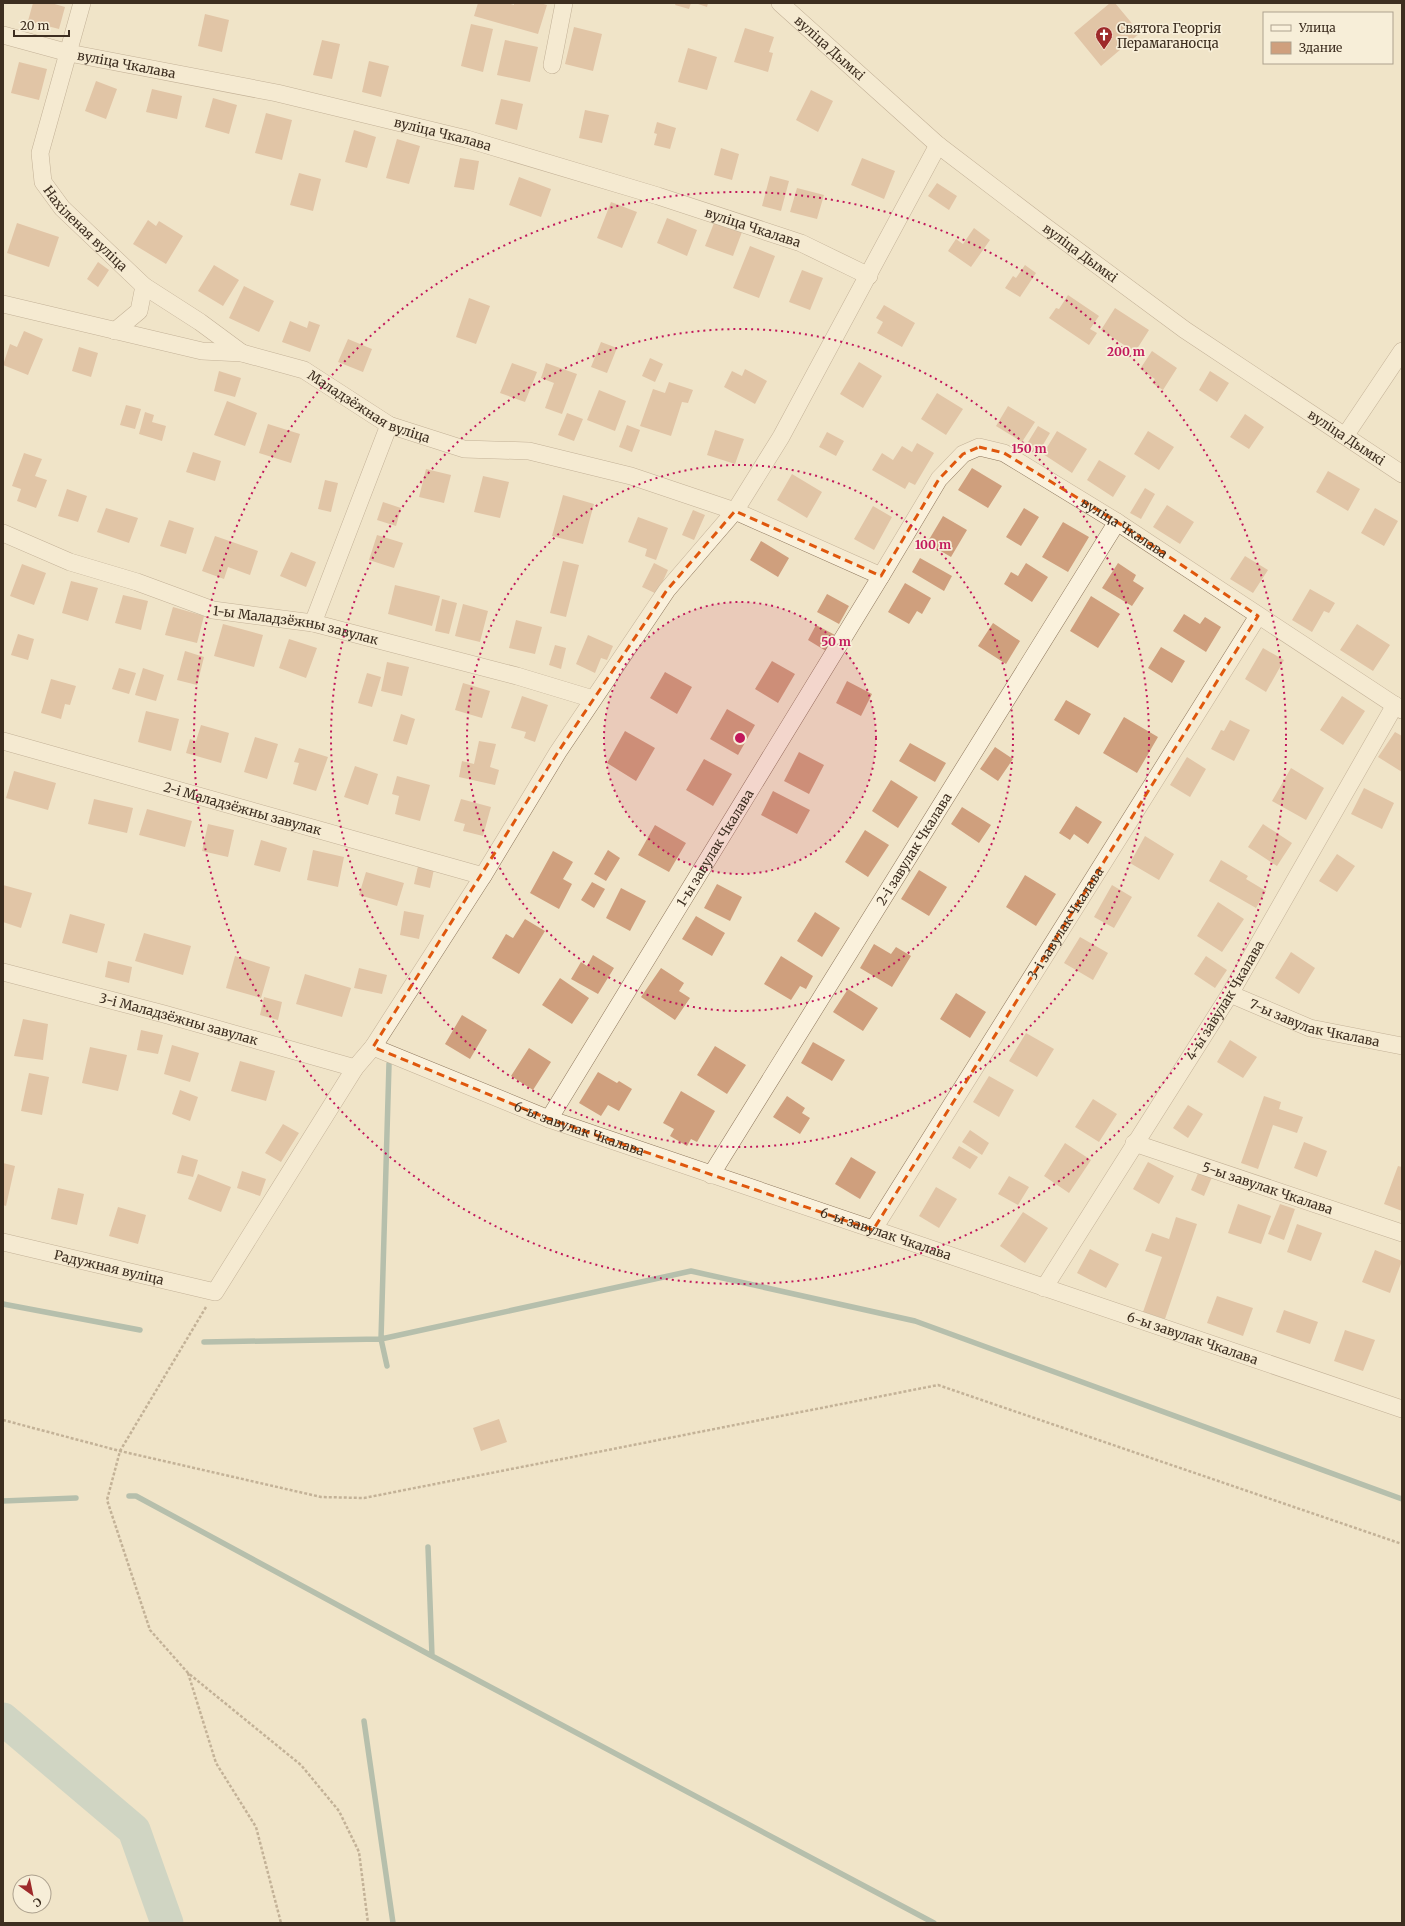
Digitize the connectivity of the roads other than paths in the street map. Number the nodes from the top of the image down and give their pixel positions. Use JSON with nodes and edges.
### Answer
{"nodes":[{"id":1,"x":82,"y":3,"type":"edge"},
{"id":2,"x":564,"y":3,"type":"edge"},
{"id":3,"x":780,"y":3,"type":"edge"},
{"id":4,"x":3,"y":35,"type":"edge"},
{"id":5,"x":69,"y":53,"type":"junction"},
{"id":6,"x":552,"y":65,"type":"dead end"},
{"id":7,"x":938,"y":145,"type":"junction"},
{"id":8,"x":869,"y":276,"type":"junction"},
{"id":9,"x":144,"y":286,"type":"junction"},
{"id":10,"x":3,"y":304,"type":"edge"},
{"id":11,"x":116,"y":331,"type":"junction"},
{"id":12,"x":242,"y":353,"type":"junction"},
{"id":13,"x":1401,"y":355,"type":"edge"},
{"id":14,"x":389,"y":425,"type":"junction"},
{"id":15,"x":1345,"y":436,"type":"junction"},
{"id":16,"x":1402,"y":474,"type":"edge"},
{"id":17,"x":735,"y":511,"type":"junction"},
{"id":18,"x":1117,"y":522,"type":"junction"},
{"id":19,"x":3,"y":533,"type":"edge"},
{"id":20,"x":881,"y":576,"type":"junction"},
{"id":21,"x":1258,"y":616,"type":"junction"},
{"id":22,"x":313,"y":623,"type":"junction"},
{"id":23,"x":593,"y":700,"type":"junction"},
{"id":24,"x":1399,"y":708,"type":"edge"},
{"id":25,"x":3,"y":741,"type":"edge"},
{"id":26,"x":482,"y":876,"type":"junction"},
{"id":27,"x":3,"y":972,"type":"edge"},
{"id":28,"x":1230,"y":994,"type":"junction"},
{"id":29,"x":1402,"y":1046,"type":"edge"},
{"id":30,"x":373,"y":1047,"type":"junction"},
{"id":31,"x":355,"y":1068,"type":"junction"},
{"id":32,"x":549,"y":1119,"type":"junction"},
{"id":33,"x":1134,"y":1142,"type":"junction"},
{"id":34,"x":712,"y":1175,"type":"junction"},
{"id":35,"x":873,"y":1230,"type":"junction"},
{"id":36,"x":1402,"y":1233,"type":"edge"},
{"id":37,"x":3,"y":1242,"type":"edge"},
{"id":38,"x":1044,"y":1288,"type":"junction"},
{"id":39,"x":1402,"y":1409,"type":"edge"}],
"edges":[{"from":1,"to":5,"type":"street","name":"Нахіленая вуліца"},
{"from":2,"to":6,"type":"street"},
{"from":3,"to":7,"type":"street","name":"вуліца Дымкі"},
{"from":4,"to":5,"type":"street","name":"вуліца Чкалава"},
{"from":5,"to":8,"type":"street","name":"вуліца Чкалава"},
{"from":5,"to":9,"type":"street","name":"Нахіленая вуліца"},
{"from":7,"to":8,"type":"street"},
{"from":7,"to":15,"type":"street","name":"вуліца Дымкі"},
{"from":8,"to":17,"type":"street"},
{"from":9,"to":11,"type":"street"},
{"from":9,"to":12,"type":"street","name":"Нахіленая вуліца"},
{"from":10,"to":11,"type":"street","name":"Маладзёжная вуліца"},
{"from":11,"to":12,"type":"street","name":"Маладзёжная вуліца"},
{"from":12,"to":14,"type":"street","name":"Маладзёжная вуліца"},
{"from":13,"to":15,"type":"street"},
{"from":14,"to":17,"type":"street","name":"Маладзёжная вуліца"},
{"from":14,"to":22,"type":"street"},
{"from":15,"to":16,"type":"street","name":"вуліца Дымкі"},
{"from":17,"to":20,"type":"street","name":"Маладзёжная вуліца"},
{"from":17,"to":23,"type":"street"},
{"from":18,"to":20,"type":"street","name":"вуліца Чкалава"},
{"from":18,"to":21,"type":"street","name":"вуліца Чкалава"},
{"from":18,"to":34,"type":"street","name":"2-і завулак Чкалава"},
{"from":19,"to":22,"type":"street","name":"1-ы Маладзёжны завулак"},
{"from":20,"to":32,"type":"street","name":"1-ы завулак Чкалава"},
{"from":21,"to":24,"type":"street","name":"вуліца Чкалава"},
{"from":21,"to":35,"type":"street","name":"3-і завулак Чкалава"},
{"from":22,"to":23,"type":"street","name":"1-ы Маладзёжны завулак"},
{"from":23,"to":26,"type":"street"},
{"from":24,"to":28,"type":"street","name":"4-ы завулак Чкалава"},
{"from":25,"to":26,"type":"street","name":"2-і Маладзёжны завулак"},
{"from":26,"to":30,"type":"street"},
{"from":27,"to":31,"type":"street","name":"3-і Маладзёжны завулак"},
{"from":28,"to":29,"type":"street","name":"7-ы завулак Чкалава"},
{"from":28,"to":33,"type":"street","name":"4-ы завулак Чкалава"},
{"from":30,"to":31,"type":"street"},
{"from":30,"to":32,"type":"street","name":"6-ы завулак Чкалава"},
{"from":31,"to":37,"type":"street","name":"Радужная вуліца"},
{"from":32,"to":34,"type":"street","name":"6-ы завулак Чкалава"},
{"from":33,"to":36,"type":"street","name":"5-ы завулак Чкалава"},
{"from":33,"to":38,"type":"street","name":"4-ы завулак Чкалава"},
{"from":34,"to":35,"type":"street","name":"6-ы завулак Чкалава"},
{"from":35,"to":38,"type":"street","name":"6-ы завулак Чкалава"},
{"from":38,"to":39,"type":"street","name":"6-ы завулак Чкалава"}]}
